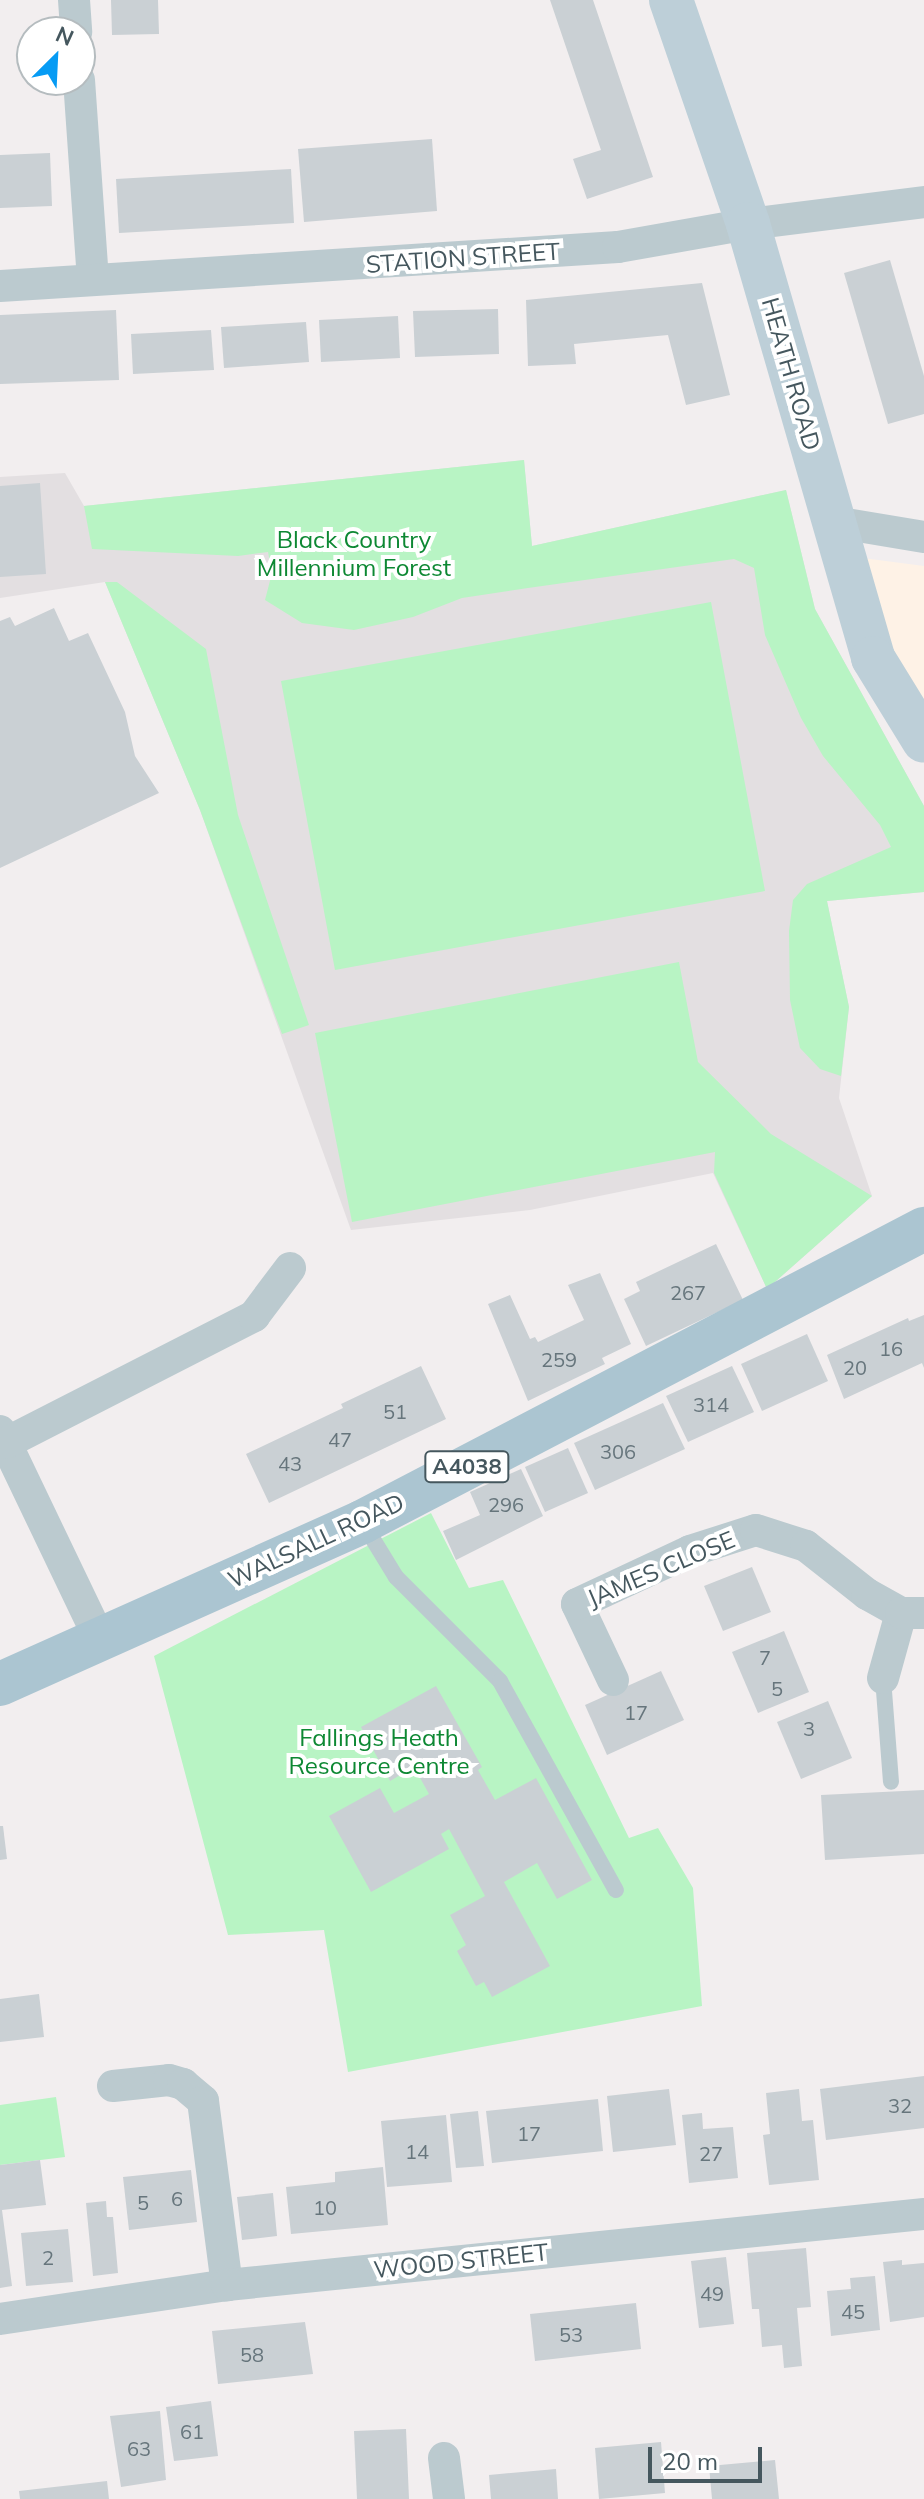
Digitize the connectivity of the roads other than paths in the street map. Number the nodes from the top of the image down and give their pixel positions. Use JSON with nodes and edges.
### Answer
{"nodes":[{"id":1,"x":671,"y":0,"type":"edge"},
{"id":2,"x":80,"y":96,"type":"edge"},
{"id":3,"x":924,"y":202,"type":"edge"},
{"id":4,"x":748,"y":224,"type":"junction"},
{"id":5,"x":93,"y":280,"type":"junction"},
{"id":6,"x":0,"y":286,"type":"edge"},
{"id":7,"x":834,"y":522,"type":"junction"},
{"id":8,"x":924,"y":537,"type":"edge"},
{"id":9,"x":924,"y":741,"type":"edge"},
{"id":10,"x":924,"y":1229,"type":"edge"},
{"id":11,"x":290,"y":1268,"type":"dead end"},
{"id":12,"x":3,"y":1437,"type":"edge"},
{"id":13,"x":362,"y":1522,"type":"junction"},
{"id":14,"x":913,"y":1613,"type":"edge"},
{"id":15,"x":101,"y":1642,"type":"junction"},
{"id":16,"x":883,"y":1678,"type":"joint"},
{"id":17,"x":613,"y":1680,"type":"dead end"},
{"id":18,"x":0,"y":1684,"type":"edge"},
{"id":19,"x":891,"y":1782,"type":"dead end"},
{"id":20,"x":616,"y":1890,"type":"dead end"},
{"id":21,"x":113,"y":2086,"type":"dead end"},
{"id":22,"x":924,"y":2214,"type":"edge"},
{"id":23,"x":227,"y":2285,"type":"junction"},
{"id":24,"x":0,"y":2319,"type":"edge"},
{"id":25,"x":444,"y":2458,"type":"dead end"},
{"id":26,"x":449,"y":2499,"type":"edge"}],
"edges":[{"from":1,"to":4,"type":"street","name":"HEATH ROAD"},
{"from":2,"to":5,"type":"street"},
{"from":3,"to":4,"type":"street","name":"STATION STREET"},
{"from":4,"to":5,"type":"street","name":"STATION STREET"},
{"from":4,"to":7,"type":"street","name":"HEATH ROAD"},
{"from":5,"to":6,"type":"street","name":"STATION STREET"},
{"from":7,"to":8,"type":"street"},
{"from":7,"to":9,"type":"street","name":"HEATH ROAD"},
{"from":10,"to":13,"type":"main road","name":"WALSALL ROAD","number":"A4038"},
{"from":11,"to":12,"type":"street"},
{"from":12,"to":15,"type":"street"},
{"from":13,"to":15,"type":"main road","name":"WALSALL ROAD","number":"A4038"},
{"from":13,"to":20,"type":"lane"},
{"from":14,"to":16,"type":"street","name":"JAMES CLOSE"},
{"from":14,"to":17,"type":"street","name":"JAMES CLOSE"},
{"from":15,"to":18,"type":"main road","name":"WALSALL ROAD","number":"A4038"},
{"from":16,"to":19,"type":"lane","name":"JAMES CLOSE"},
{"from":21,"to":23,"type":"street"},
{"from":22,"to":23,"type":"street","name":"WOOD STREET"},
{"from":23,"to":24,"type":"street","name":"WOOD STREET"},
{"from":25,"to":26,"type":"street"}]}
